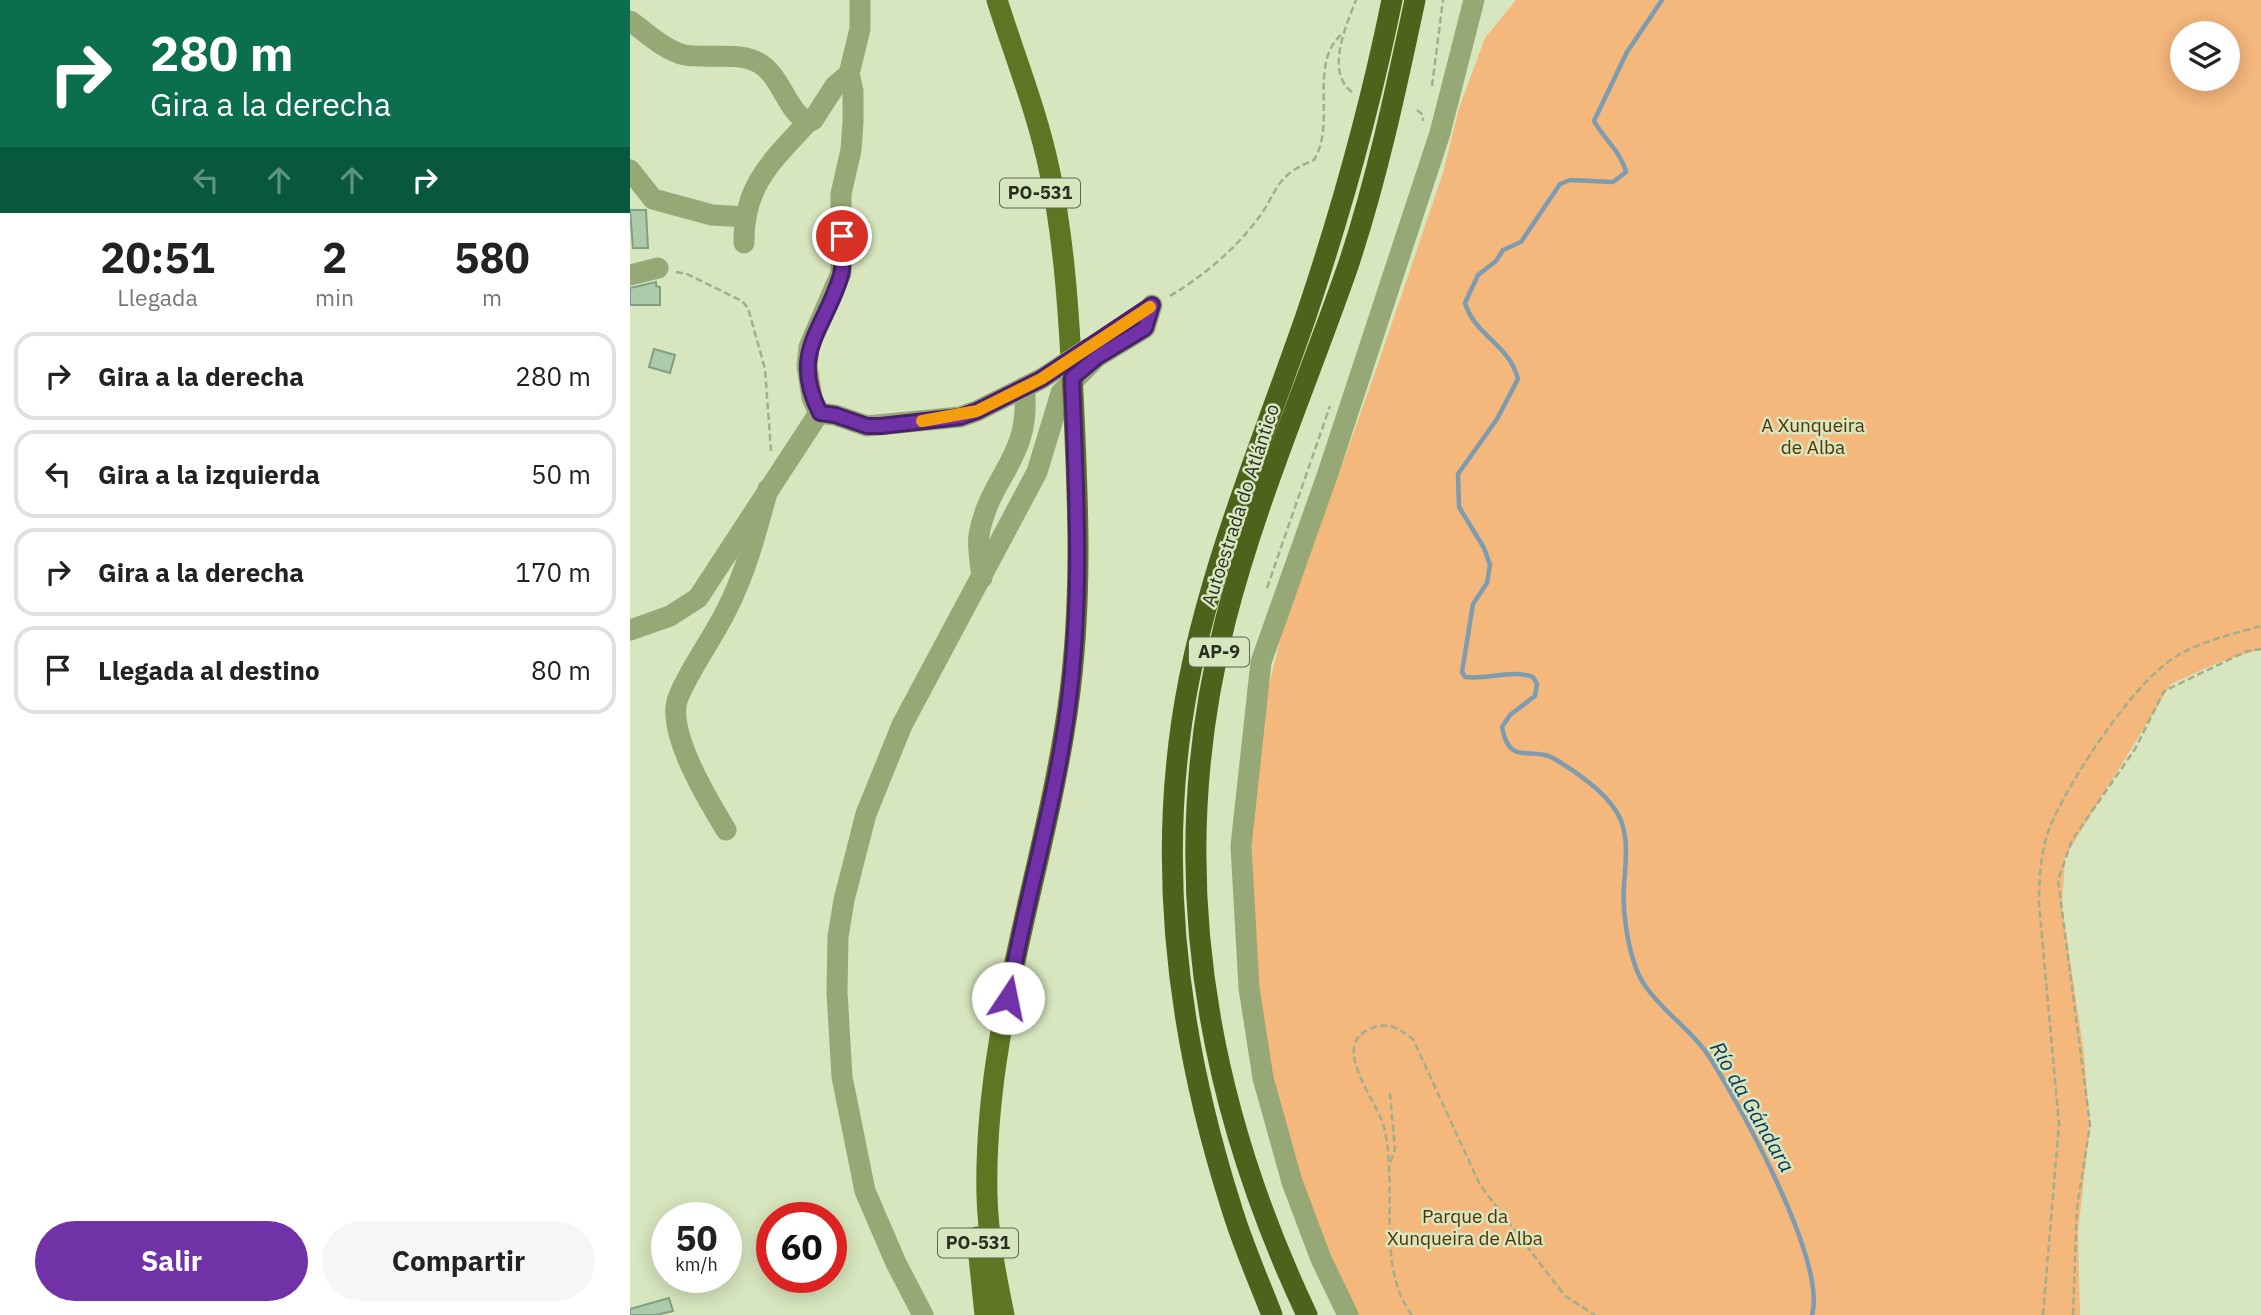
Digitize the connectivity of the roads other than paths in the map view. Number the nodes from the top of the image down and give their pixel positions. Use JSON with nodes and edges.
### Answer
{"nodes":[{"id":1,"x":860,"y":0,"type":"edge"},
{"id":2,"x":982,"y":0,"type":"edge"},
{"id":3,"x":996,"y":0,"type":"edge"},
{"id":4,"x":1392,"y":0,"type":"edge"},
{"id":5,"x":1415,"y":0,"type":"edge"},
{"id":6,"x":1474,"y":0,"type":"edge"},
{"id":7,"x":630,"y":21,"type":"edge"},
{"id":8,"x":849,"y":74,"type":"junction"},
{"id":9,"x":808,"y":122,"type":"junction"},
{"id":10,"x":630,"y":170,"type":"edge"},
{"id":11,"x":746,"y":217,"type":"junction"},
{"id":12,"x":744,"y":243,"type":"dead end"},
{"id":13,"x":658,"y":268,"type":"road end"},
{"id":14,"x":630,"y":275,"type":"edge"},
{"id":15,"x":1033,"y":383,"type":"junction"},
{"id":16,"x":1067,"y":385,"type":"junction"},
{"id":17,"x":820,"y":413,"type":"junction"},
{"id":18,"x":772,"y":482,"type":"junction"},
{"id":19,"x":982,"y":579,"type":"junction"},
{"id":20,"x":630,"y":630,"type":"edge"},
{"id":21,"x":726,"y":830,"type":"dead end"},
{"id":22,"x":923,"y":1315,"type":"edge"},
{"id":23,"x":985,"y":1315,"type":"edge"},
{"id":24,"x":1004,"y":1315,"type":"edge"},
{"id":25,"x":1272,"y":1315,"type":"edge"},
{"id":26,"x":1307,"y":1315,"type":"edge"},
{"id":27,"x":1348,"y":1315,"type":"edge"}],
"edges":[{"from":1,"to":8,"type":"street"},
{"from":2,"to":16,"type":"main road","number":"PO-531"},
{"from":3,"to":16,"type":"main road","number":"PO-531"},
{"from":4,"to":25,"type":"highway","name":"Autoestrada do Atlántico","number":"AP-9"},
{"from":5,"to":26,"type":"highway","name":"Autoestrada do Atlántico","number":"AP-9"},
{"from":6,"to":27,"type":"street"},
{"from":7,"to":9,"type":"street"},
{"from":8,"to":9,"type":"street"},
{"from":8,"to":17,"type":"street"},
{"from":9,"to":11,"type":"street"},
{"from":10,"to":11,"type":"street"},
{"from":11,"to":12,"type":"street"},
{"from":13,"to":14,"type":"street"},
{"from":15,"to":16,"type":"street","bridge":true},
{"from":15,"to":17,"type":"street"},
{"from":15,"to":19,"type":"street"},
{"from":16,"to":19,"type":"street"},
{"from":16,"to":23,"type":"main road","number":"PO-531"},
{"from":16,"to":24,"type":"main road","number":"PO-531"},
{"from":17,"to":18,"type":"street"},
{"from":18,"to":20,"type":"street"},
{"from":18,"to":21,"type":"street"},
{"from":19,"to":22,"type":"street"}]}
